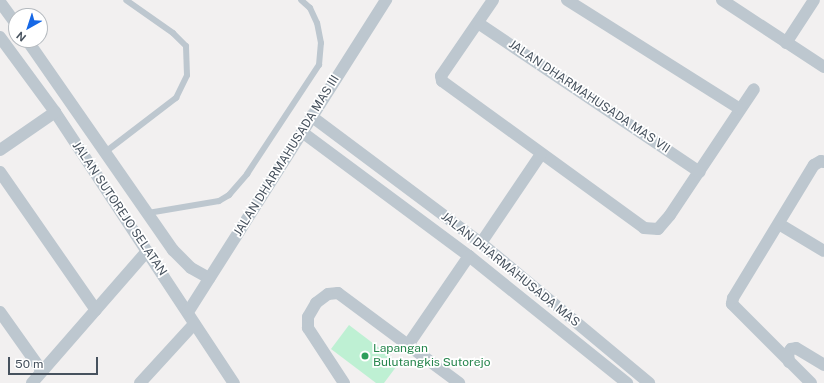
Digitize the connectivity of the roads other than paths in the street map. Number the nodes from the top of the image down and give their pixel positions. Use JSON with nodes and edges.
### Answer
{"nodes":[{"id":1,"x":126,"y":0,"type":"edge"},
{"id":2,"x":301,"y":0,"type":"edge"},
{"id":3,"x":386,"y":0,"type":"edge"},
{"id":4,"x":493,"y":0,"type":"edge"},
{"id":5,"x":567,"y":0,"type":"edge"},
{"id":6,"x":722,"y":0,"type":"edge"},
{"id":7,"x":814,"y":0,"type":"edge"},
{"id":8,"x":0,"y":2,"type":"edge"},
{"id":9,"x":8,"y":13,"type":"edge"},
{"id":10,"x":478,"y":23,"type":"junction"},
{"id":11,"x":0,"y":38,"type":"edge"},
{"id":12,"x":786,"y":43,"type":"junction"},
{"id":13,"x":32,"y":48,"type":"edge"},
{"id":14,"x":824,"y":67,"type":"edge"},
{"id":15,"x":754,"y":89,"type":"dead end"},
{"id":16,"x":740,"y":109,"type":"junction"},
{"id":17,"x":55,"y":112,"type":"junction"},
{"id":18,"x":311,"y":116,"type":"junction"},
{"id":19,"x":302,"y":132,"type":"junction"},
{"id":20,"x":0,"y":150,"type":"edge"},
{"id":21,"x":104,"y":153,"type":"junction"},
{"id":22,"x":541,"y":154,"type":"junction"},
{"id":23,"x":822,"y":162,"type":"edge"},
{"id":24,"x":0,"y":172,"type":"edge"},
{"id":25,"x":700,"y":172,"type":"junction"},
{"id":26,"x":148,"y":213,"type":"junction"},
{"id":27,"x":779,"y":224,"type":"junction"},
{"id":28,"x":481,"y":243,"type":"junction"},
{"id":29,"x":147,"y":251,"type":"junction"},
{"id":30,"x":824,"y":251,"type":"edge"},
{"id":31,"x":470,"y":256,"type":"junction"},
{"id":32,"x":209,"y":278,"type":"junction"},
{"id":33,"x":96,"y":310,"type":"junction"},
{"id":34,"x":0,"y":312,"type":"edge"},
{"id":35,"x":188,"y":312,"type":"junction"},
{"id":36,"x":194,"y":324,"type":"junction"},
{"id":37,"x":408,"y":345,"type":"junction"},
{"id":38,"x":788,"y":362,"type":"junction"},
{"id":39,"x":824,"y":365,"type":"edge"},
{"id":40,"x":42,"y":371,"type":"junction"},
{"id":41,"x":32,"y":383,"type":"edge"},
{"id":42,"x":140,"y":383,"type":"edge"},
{"id":43,"x":234,"y":383,"type":"edge"},
{"id":44,"x":344,"y":383,"type":"edge"},
{"id":45,"x":459,"y":383,"type":"edge"},
{"id":46,"x":627,"y":383,"type":"edge"},
{"id":47,"x":648,"y":383,"type":"edge"},
{"id":48,"x":811,"y":383,"type":"edge"}],
"edges":[{"from":1,"to":21,"type":"lane"},
{"from":2,"to":26,"type":"lane"},
{"from":3,"to":18,"type":"street","name":"JALAN DHARMAHUSADA MAS III"},
{"from":4,"to":10,"type":"street"},
{"from":5,"to":16,"type":"street"},
{"from":6,"to":12,"type":"street"},
{"from":7,"to":12,"type":"street"},
{"from":8,"to":9,"type":"street"},
{"from":10,"to":22,"type":"street"},
{"from":10,"to":25,"type":"street","name":"JALAN DHARMAHUSADA MAS VII"},
{"from":11,"to":17,"type":"street","name":"JALAN SUTOREJO SELATAN"},
{"from":12,"to":14,"type":"street"},
{"from":13,"to":21,"type":"street"},
{"from":15,"to":16,"type":"street"},
{"from":16,"to":25,"type":"street"},
{"from":17,"to":20,"type":"street"},
{"from":17,"to":29,"type":"street","name":"JALAN SUTOREJO SELATAN"},
{"from":18,"to":19,"type":"street","name":"JALAN DHARMAHUSADA MAS III"},
{"from":18,"to":28,"type":"street","name":"JALAN DHARMAHUSADA MAS"},
{"from":19,"to":31,"type":"street","name":"JALAN DHARMAHUSADA MAS"},
{"from":19,"to":32,"type":"street","name":"JALAN DHARMAHUSADA MAS III"},
{"from":21,"to":26,"type":"street"},
{"from":22,"to":25,"type":"street"},
{"from":22,"to":28,"type":"street"},
{"from":23,"to":27,"type":"street"},
{"from":24,"to":33,"type":"street"},
{"from":26,"to":32,"type":"street"},
{"from":27,"to":30,"type":"street"},
{"from":27,"to":38,"type":"street"},
{"from":28,"to":47,"type":"street","name":"JALAN DHARMAHUSADA MAS"},
{"from":29,"to":33,"type":"street"},
{"from":29,"to":35,"type":"street","name":"JALAN SUTOREJO SELATAN"},
{"from":31,"to":37,"type":"street"},
{"from":31,"to":46,"type":"street","name":"JALAN DHARMAHUSADA MAS"},
{"from":32,"to":35,"type":"street","name":"JALAN DHARMAHUSADA MAS III"},
{"from":33,"to":40,"type":"street"},
{"from":34,"to":40,"type":"street"},
{"from":35,"to":36,"type":"street","name":"JALAN SUTOREJO SELATAN"},
{"from":36,"to":42,"type":"street"},
{"from":36,"to":43,"type":"street","name":"JALAN SUTOREJO SELATAN"},
{"from":37,"to":44,"type":"street"},
{"from":37,"to":45,"type":"street"},
{"from":38,"to":39,"type":"street"},
{"from":38,"to":48,"type":"street"},
{"from":40,"to":41,"type":"street"}]}
